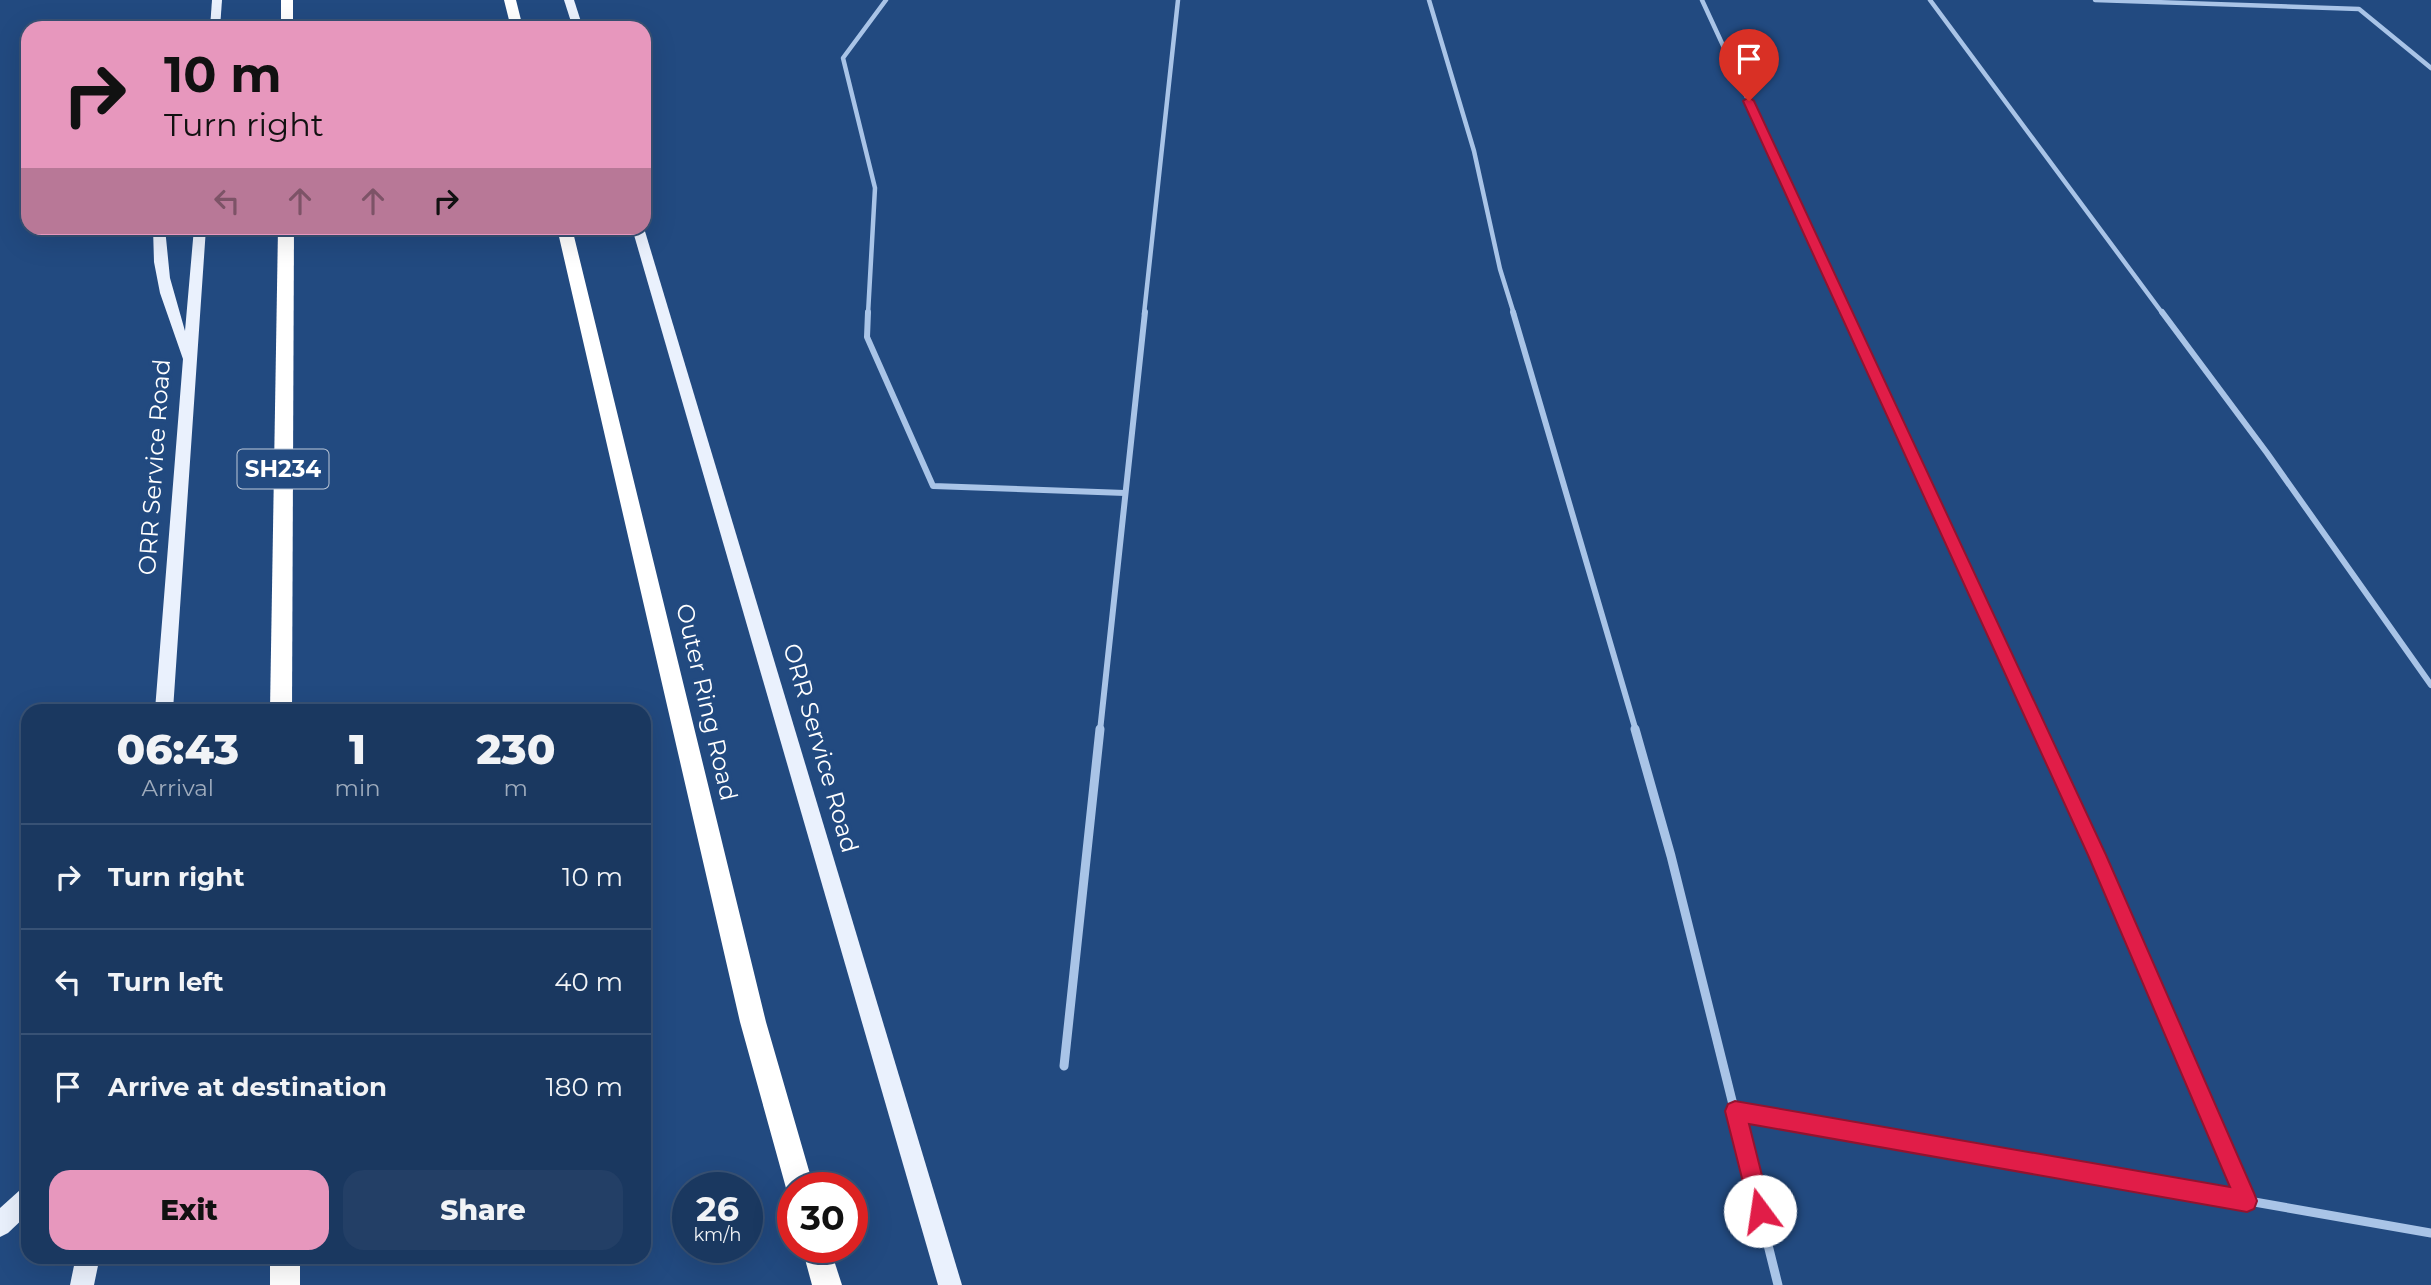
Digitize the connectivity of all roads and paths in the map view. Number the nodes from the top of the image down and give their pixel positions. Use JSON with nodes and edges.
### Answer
{"nodes":[{"id":1,"x":217,"y":0,"type":"edge"},
{"id":2,"x":287,"y":0,"type":"edge"},
{"id":3,"x":510,"y":0,"type":"edge"},
{"id":4,"x":569,"y":0,"type":"edge"},
{"id":5,"x":886,"y":0,"type":"edge"},
{"id":6,"x":1178,"y":0,"type":"edge"},
{"id":7,"x":1429,"y":0,"type":"edge"},
{"id":8,"x":1702,"y":0,"type":"edge"},
{"id":9,"x":1930,"y":0,"type":"edge"},
{"id":10,"x":2095,"y":0,"type":"edge"},
{"id":11,"x":216,"y":21,"type":"edge"},
{"id":12,"x":287,"y":21,"type":"edge"},
{"id":13,"x":515,"y":21,"type":"edge"},
{"id":14,"x":576,"y":21,"type":"edge"},
{"id":15,"x":2431,"y":68,"type":"edge"},
{"id":16,"x":159,"y":235,"type":"edge"},
{"id":17,"x":199,"y":235,"type":"edge"},
{"id":18,"x":286,"y":235,"type":"edge"},
{"id":19,"x":566,"y":235,"type":"edge"},
{"id":20,"x":640,"y":235,"type":"edge"},
{"id":21,"x":190,"y":362,"type":"junction"},
{"id":22,"x":1125,"y":493,"type":"junction"},
{"id":23,"x":2431,"y":685,"type":"edge"},
{"id":24,"x":164,"y":704,"type":"edge"},
{"id":25,"x":281,"y":704,"type":"edge"},
{"id":26,"x":1064,"y":1066,"type":"dead end"},
{"id":27,"x":1735,"y":1111,"type":"junction"},
{"id":28,"x":795,"y":1172,"type":"edge"},
{"id":29,"x":2247,"y":1201,"type":"junction"},
{"id":30,"x":21,"y":1205,"type":"edge"},
{"id":31,"x":0,"y":1225,"type":"edge"},
{"id":32,"x":2431,"y":1233,"type":"edge"},
{"id":33,"x":820,"y":1263,"type":"edge"},
{"id":34,"x":86,"y":1264,"type":"edge"},
{"id":35,"x":285,"y":1264,"type":"edge"},
{"id":36,"x":82,"y":1285,"type":"edge"},
{"id":37,"x":285,"y":1285,"type":"edge"},
{"id":38,"x":827,"y":1285,"type":"edge"},
{"id":39,"x":950,"y":1285,"type":"edge"},
{"id":40,"x":1778,"y":1285,"type":"edge"}],
"edges":[{"from":1,"to":11,"type":"main road"},
{"from":2,"to":12,"type":"highway"},
{"from":3,"to":13,"type":"highway"},
{"from":4,"to":14,"type":"main road"},
{"from":5,"to":22,"type":"street"},
{"from":6,"to":22,"type":"street"},
{"from":7,"to":27,"type":"street"},
{"from":8,"to":29,"type":"street"},
{"from":9,"to":23,"type":"street"},
{"from":10,"to":15,"type":"street"},
{"from":16,"to":21,"type":"main road"},
{"from":17,"to":21,"type":"main road","name":"ORR Service Road"},
{"from":18,"to":25,"type":"highway","number":"SH234"},
{"from":19,"to":28,"type":"highway","name":"Outer Ring Road"},
{"from":20,"to":39,"type":"main road","name":"ORR Service Road"},
{"from":21,"to":24,"type":"main road","name":"ORR Service Road"},
{"from":22,"to":26,"type":"street"},
{"from":27,"to":29,"type":"street"},
{"from":27,"to":40,"type":"street"},
{"from":29,"to":32,"type":"street"},
{"from":30,"to":31,"type":"main road"},
{"from":33,"to":38,"type":"highway"},
{"from":34,"to":36,"type":"main road"},
{"from":35,"to":37,"type":"highway"}]}
